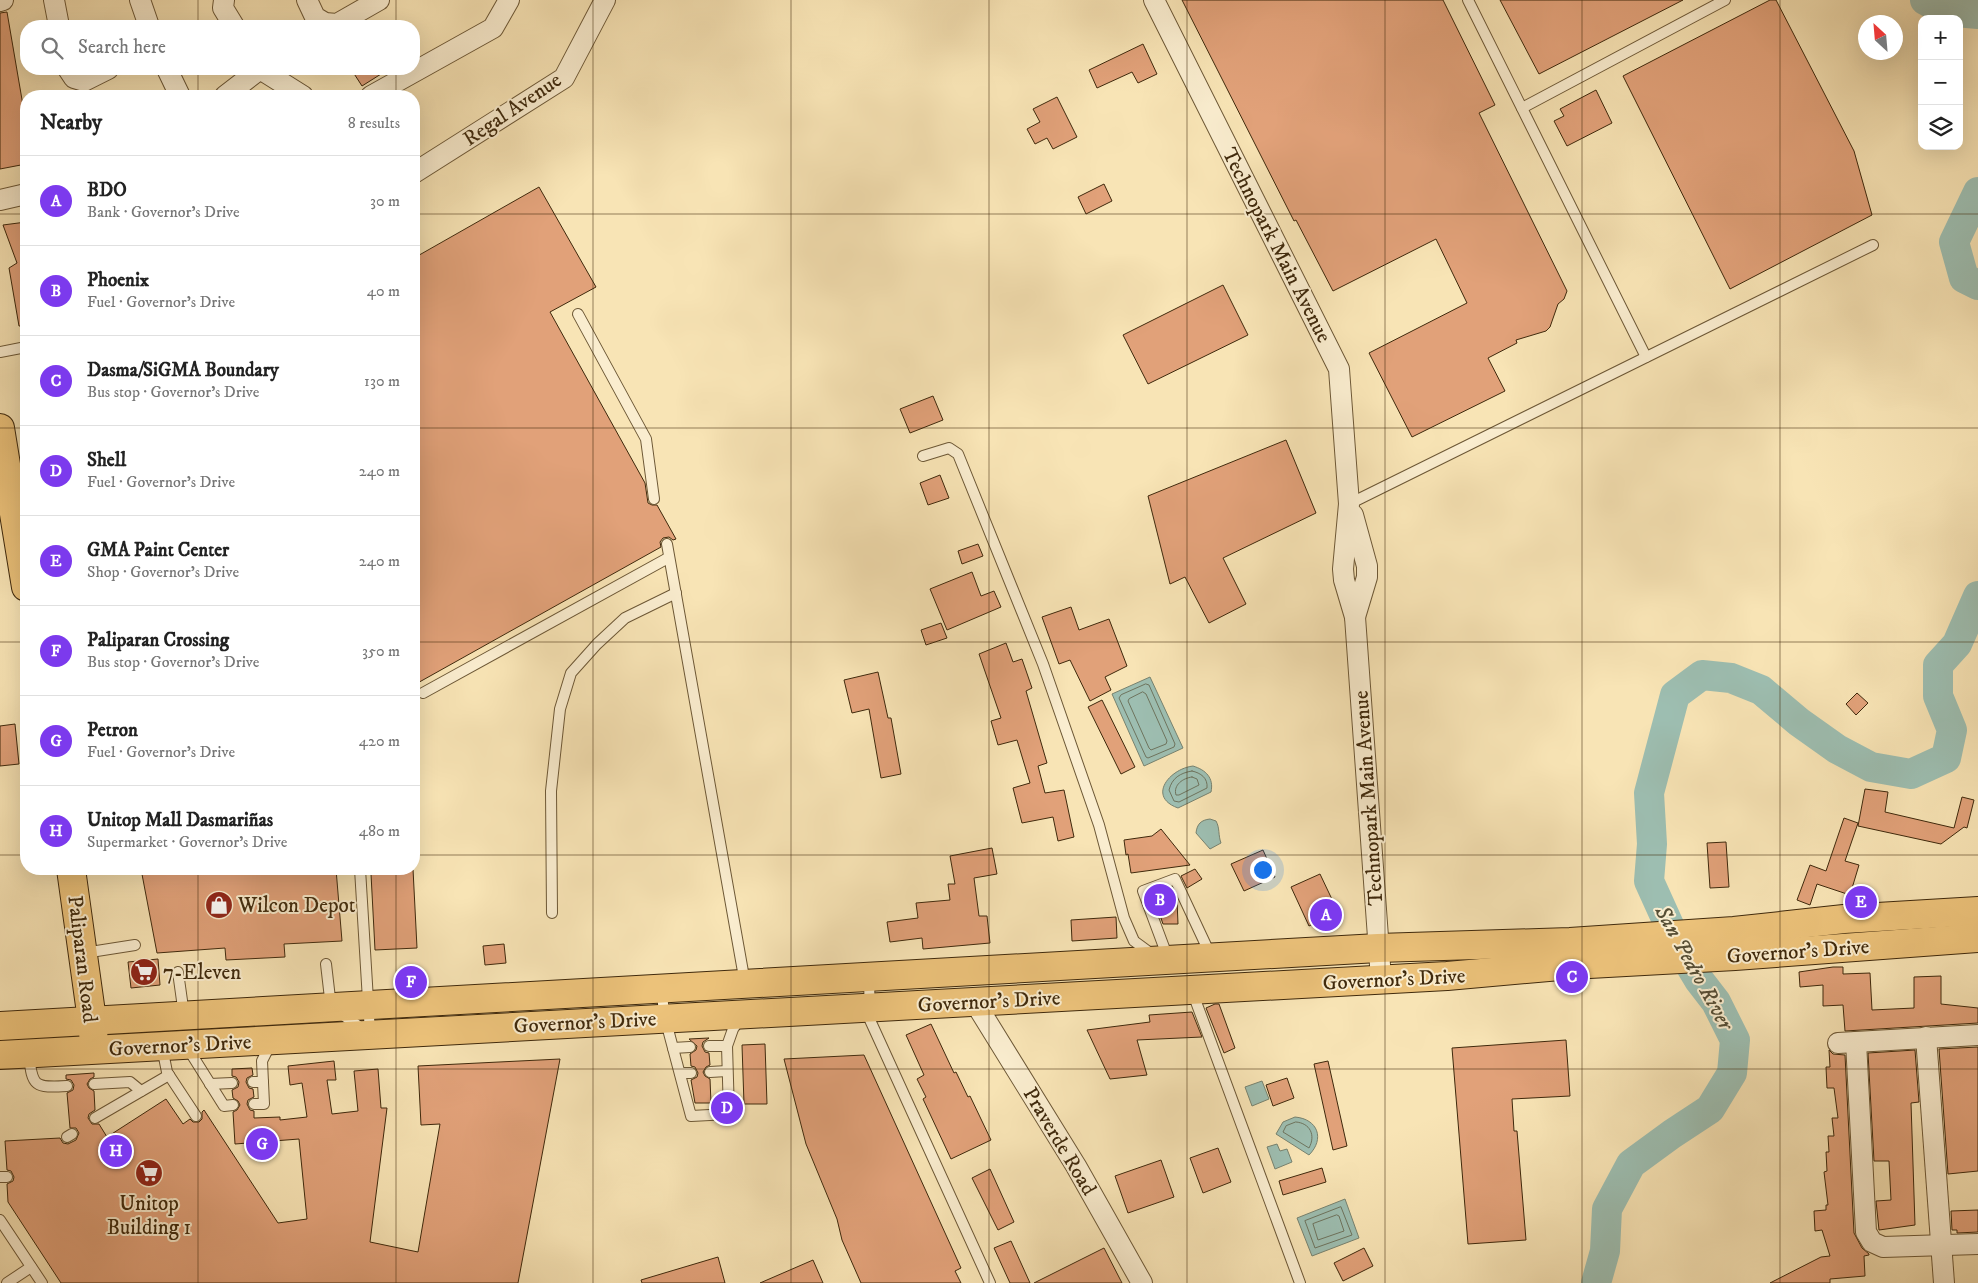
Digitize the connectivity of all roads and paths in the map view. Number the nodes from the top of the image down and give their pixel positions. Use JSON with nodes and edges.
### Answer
{"nodes":[{"id":1,"x":54,"y":0,"type":"edge"},
{"id":2,"x":140,"y":0,"type":"edge"},
{"id":3,"x":224,"y":0,"type":"edge"},
{"id":4,"x":307,"y":0,"type":"edge"},
{"id":5,"x":379,"y":0,"type":"edge"},
{"id":6,"x":509,"y":0,"type":"edge"},
{"id":7,"x":605,"y":0,"type":"edge"},
{"id":8,"x":1154,"y":0,"type":"edge"},
{"id":9,"x":1468,"y":0,"type":"edge"},
{"id":10,"x":1724,"y":0,"type":"edge"},
{"id":11,"x":58,"y":20,"type":"edge"},
{"id":12,"x":147,"y":20,"type":"edge"},
{"id":13,"x":230,"y":20,"type":"edge"},
{"id":14,"x":320,"y":20,"type":"edge"},
{"id":15,"x":344,"y":20,"type":"edge"},
{"id":16,"x":420,"y":69,"type":"edge"},
{"id":17,"x":72,"y":75,"type":"edge"},
{"id":18,"x":96,"y":75,"type":"edge"},
{"id":19,"x":170,"y":75,"type":"edge"},
{"id":20,"x":252,"y":75,"type":"edge"},
{"id":21,"x":270,"y":75,"type":"edge"},
{"id":22,"x":409,"y":75,"type":"edge"},
{"id":23,"x":177,"y":90,"type":"edge"},
{"id":24,"x":233,"y":90,"type":"edge"},
{"id":25,"x":293,"y":90,"type":"edge"},
{"id":26,"x":382,"y":90,"type":"edge"},
{"id":27,"x":1522,"y":108,"type":"junction"},
{"id":28,"x":420,"y":169,"type":"edge"},
{"id":29,"x":20,"y":195,"type":"edge"},
{"id":30,"x":0,"y":200,"type":"edge"},
{"id":31,"x":20,"y":207,"type":"edge"},
{"id":32,"x":0,"y":212,"type":"edge"},
{"id":33,"x":1873,"y":245,"type":"dead end"},
{"id":34,"x":578,"y":314,"type":"dead end"},
{"id":35,"x":20,"y":348,"type":"edge"},
{"id":36,"x":0,"y":352,"type":"edge"},
{"id":37,"x":1646,"y":357,"type":"junction"},
{"id":38,"x":0,"y":428,"type":"edge"},
{"id":39,"x":922,"y":456,"type":"dead end"},
{"id":40,"x":654,"y":499,"type":"dead end"},
{"id":41,"x":1350,"y":504,"type":"junction"},
{"id":42,"x":20,"y":533,"type":"edge"},
{"id":43,"x":667,"y":544,"type":"dead end"},
{"id":44,"x":668,"y":558,"type":"junction"},
{"id":45,"x":676,"y":594,"type":"junction"},
{"id":46,"x":423,"y":693,"type":"dead end"},
{"id":47,"x":72,"y":875,"type":"edge"},
{"id":48,"x":360,"y":875,"type":"edge"},
{"id":49,"x":1978,"y":911,"type":"edge"},
{"id":50,"x":552,"y":913,"type":"dead end"},
{"id":51,"x":1978,"y":938,"type":"edge"},
{"id":52,"x":1734,"y":943,"type":"junction"},
{"id":53,"x":135,"y":945,"type":"dead end"},
{"id":54,"x":1378,"y":948,"type":"junction"},
{"id":55,"x":83,"y":953,"type":"junction"},
{"id":56,"x":1571,"y":953,"type":"junction"},
{"id":57,"x":1211,"y":957,"type":"junction"},
{"id":58,"x":1164,"y":960,"type":"junction"},
{"id":59,"x":326,"y":964,"type":"dead end"},
{"id":60,"x":178,"y":972,"type":"dead end"},
{"id":61,"x":869,"y":977,"type":"junction"},
{"id":62,"x":1380,"y":979,"type":"junction"},
{"id":63,"x":745,"y":984,"type":"junction"},
{"id":64,"x":661,"y":988,"type":"junction"},
{"id":65,"x":1192,"y":990,"type":"junction"},
{"id":66,"x":974,"y":1001,"type":"junction"},
{"id":67,"x":368,"y":1005,"type":"junction"},
{"id":68,"x":626,"y":1005,"type":"junction"},
{"id":69,"x":331,"y":1007,"type":"junction"},
{"id":70,"x":870,"y":1007,"type":"junction"},
{"id":71,"x":744,"y":1014,"type":"junction"},
{"id":72,"x":184,"y":1016,"type":"junction"},
{"id":73,"x":665,"y":1018,"type":"junction"},
{"id":74,"x":92,"y":1020,"type":"junction"},
{"id":75,"x":0,"y":1026,"type":"edge"},
{"id":76,"x":370,"y":1034,"type":"junction"},
{"id":77,"x":1978,"y":1035,"type":"edge"},
{"id":78,"x":1926,"y":1037,"type":"junction"},
{"id":79,"x":273,"y":1039,"type":"junction"},
{"id":80,"x":173,"y":1045,"type":"junction"},
{"id":81,"x":709,"y":1046,"type":"dead end"},
{"id":82,"x":726,"y":1046,"type":"junction"},
{"id":83,"x":690,"y":1047,"type":"dead end"},
{"id":84,"x":673,"y":1048,"type":"junction"},
{"id":85,"x":94,"y":1050,"type":"junction"},
{"id":86,"x":29,"y":1053,"type":"junction"},
{"id":87,"x":0,"y":1055,"type":"edge"},
{"id":88,"x":727,"y":1071,"type":"junction"},
{"id":89,"x":710,"y":1072,"type":"dead end"},
{"id":90,"x":169,"y":1075,"type":"junction"},
{"id":91,"x":232,"y":1083,"type":"dead end"},
{"id":92,"x":94,"y":1084,"type":"dead end"},
{"id":93,"x":210,"y":1084,"type":"junction"},
{"id":94,"x":67,"y":1086,"type":"dead end"},
{"id":95,"x":141,"y":1091,"type":"junction"},
{"id":96,"x":254,"y":1104,"type":"dead end"},
{"id":97,"x":233,"y":1105,"type":"dead end"},
{"id":98,"x":196,"y":1116,"type":"dead end"},
{"id":99,"x":95,"y":1118,"type":"dead end"},
{"id":100,"x":0,"y":1220,"type":"edge"},
{"id":101,"x":1978,"y":1244,"type":"edge"},
{"id":102,"x":1940,"y":1246,"type":"junction"},
{"id":103,"x":31,"y":1267,"type":"junction"},
{"id":104,"x":7,"y":1283,"type":"edge"},
{"id":105,"x":42,"y":1283,"type":"edge"},
{"id":106,"x":990,"y":1283,"type":"edge"},
{"id":107,"x":1142,"y":1283,"type":"edge"},
{"id":108,"x":1300,"y":1283,"type":"edge"},
{"id":109,"x":1944,"y":1283,"type":"edge"}],
"edges":[{"from":1,"to":11,"type":"street"},
{"from":2,"to":12,"type":"street"},
{"from":3,"to":13,"type":"street"},
{"from":4,"to":14,"type":"street"},
{"from":5,"to":15,"type":"street"},
{"from":6,"to":16,"type":"street"},
{"from":7,"to":28,"type":"street","name":"Regal Avenue"},
{"from":8,"to":41,"type":"street","name":"Technopark Main Avenue"},
{"from":9,"to":27,"type":"lane"},
{"from":10,"to":27,"type":"lane"},
{"from":17,"to":18,"type":"street"},
{"from":19,"to":23,"type":"street"},
{"from":20,"to":24,"type":"street"},
{"from":21,"to":25,"type":"street"},
{"from":22,"to":26,"type":"street"},
{"from":27,"to":37,"type":"lane"},
{"from":29,"to":30,"type":"street"},
{"from":31,"to":32,"type":"street"},
{"from":33,"to":37,"type":"lane"},
{"from":34,"to":40,"type":"lane"},
{"from":35,"to":36,"type":"lane"},
{"from":37,"to":41,"type":"lane"},
{"from":38,"to":42,"type":"main road"},
{"from":39,"to":58,"type":"lane"},
{"from":41,"to":54,"type":"street","name":"Technopark Main Avenue"},
{"from":43,"to":44,"type":"lane"},
{"from":44,"to":45,"type":"lane"},
{"from":44,"to":46,"type":"lane"},
{"from":45,"to":50,"type":"lane"},
{"from":45,"to":63,"type":"lane"},
{"from":47,"to":55,"type":"main road","name":"Paliparan Road"},
{"from":48,"to":67,"type":"lane"},
{"from":49,"to":52,"type":"main road","name":"Governor's Drive"},
{"from":51,"to":52,"type":"main road","name":"Governor's Drive"},
{"from":52,"to":56,"type":"main road","name":"Governor's Drive"},
{"from":53,"to":55,"type":"lane"},
{"from":54,"to":56,"type":"main road","name":"Governor's Drive"},
{"from":54,"to":57,"type":"main road","name":"Governor's Drive"},
{"from":54,"to":62,"type":"street","name":"Technopark Main Avenue"},
{"from":55,"to":74,"type":"main road","name":"Paliparan Road"},
{"from":56,"to":62,"type":"main road","name":"Governor's Drive"},
{"from":57,"to":58,"type":"main road","name":"Governor's Drive"},
{"from":57,"to":58,"type":"lane"},
{"from":58,"to":61,"type":"main road","name":"Governor's Drive"},
{"from":59,"to":69,"type":"lane"},
{"from":60,"to":72,"type":"lane"},
{"from":61,"to":63,"type":"main road","name":"Governor's Drive"},
{"from":61,"to":70,"type":"lane"},
{"from":62,"to":65,"type":"main road","name":"Governor's Drive"},
{"from":63,"to":64,"type":"main road","name":"Governor's Drive"},
{"from":64,"to":68,"type":"main road","name":"Governor's Drive"},
{"from":64,"to":73,"type":"lane"},
{"from":65,"to":66,"type":"main road","name":"Governor's Drive"},
{"from":65,"to":108,"type":"lane"},
{"from":66,"to":70,"type":"main road","name":"Governor's Drive"},
{"from":66,"to":107,"type":"street","name":"Praverde Road"},
{"from":67,"to":68,"type":"main road","name":"Governor's Drive"},
{"from":67,"to":69,"type":"main road","name":"Governor's Drive"},
{"from":67,"to":76,"type":"lane"},
{"from":68,"to":73,"type":"main road","name":"Governor's Drive"},
{"from":68,"to":76,"type":"main road","name":"Governor's Drive"},
{"from":69,"to":72,"type":"main road","name":"Governor's Drive"},
{"from":69,"to":76,"type":"lane"},
{"from":70,"to":71,"type":"main road","name":"Governor's Drive"},
{"from":70,"to":106,"type":"lane"},
{"from":71,"to":73,"type":"main road","name":"Governor's Drive"},
{"from":71,"to":82,"type":"lane"},
{"from":72,"to":74,"type":"main road","name":"Governor's Drive"},
{"from":73,"to":84,"type":"lane"},
{"from":74,"to":75,"type":"main road","name":"Governor's Drive"},
{"from":74,"to":85,"type":"main road","name":"Paliparan Road"},
{"from":76,"to":79,"type":"main road","name":"Governor's Drive"},
{"from":77,"to":78,"type":"street"},
{"from":78,"to":102,"type":"street"},
{"from":78,"to":102,"type":"street"},
{"from":79,"to":80,"type":"main road","name":"Governor's Drive"},
{"from":79,"to":96,"type":"lane"},
{"from":80,"to":85,"type":"main road","name":"Governor's Drive"},
{"from":80,"to":90,"type":"lane"},
{"from":80,"to":93,"type":"lane"},
{"from":81,"to":82,"type":"lane"},
{"from":82,"to":88,"type":"lane"},
{"from":83,"to":84,"type":"lane"},
{"from":84,"to":88,"type":"lane"},
{"from":85,"to":86,"type":"main road","name":"Governor's Drive"},
{"from":86,"to":87,"type":"main road","name":"Governor's Drive"},
{"from":86,"to":94,"type":"lane"},
{"from":88,"to":89,"type":"lane"},
{"from":90,"to":95,"type":"lane"},
{"from":90,"to":98,"type":"lane"},
{"from":91,"to":93,"type":"lane"},
{"from":92,"to":95,"type":"lane"},
{"from":93,"to":97,"type":"lane"},
{"from":95,"to":99,"type":"lane"},
{"from":100,"to":103,"type":"lane"},
{"from":101,"to":102,"type":"street"},
{"from":102,"to":109,"type":"street"},
{"from":103,"to":104,"type":"lane"},
{"from":103,"to":105,"type":"lane"}]}
